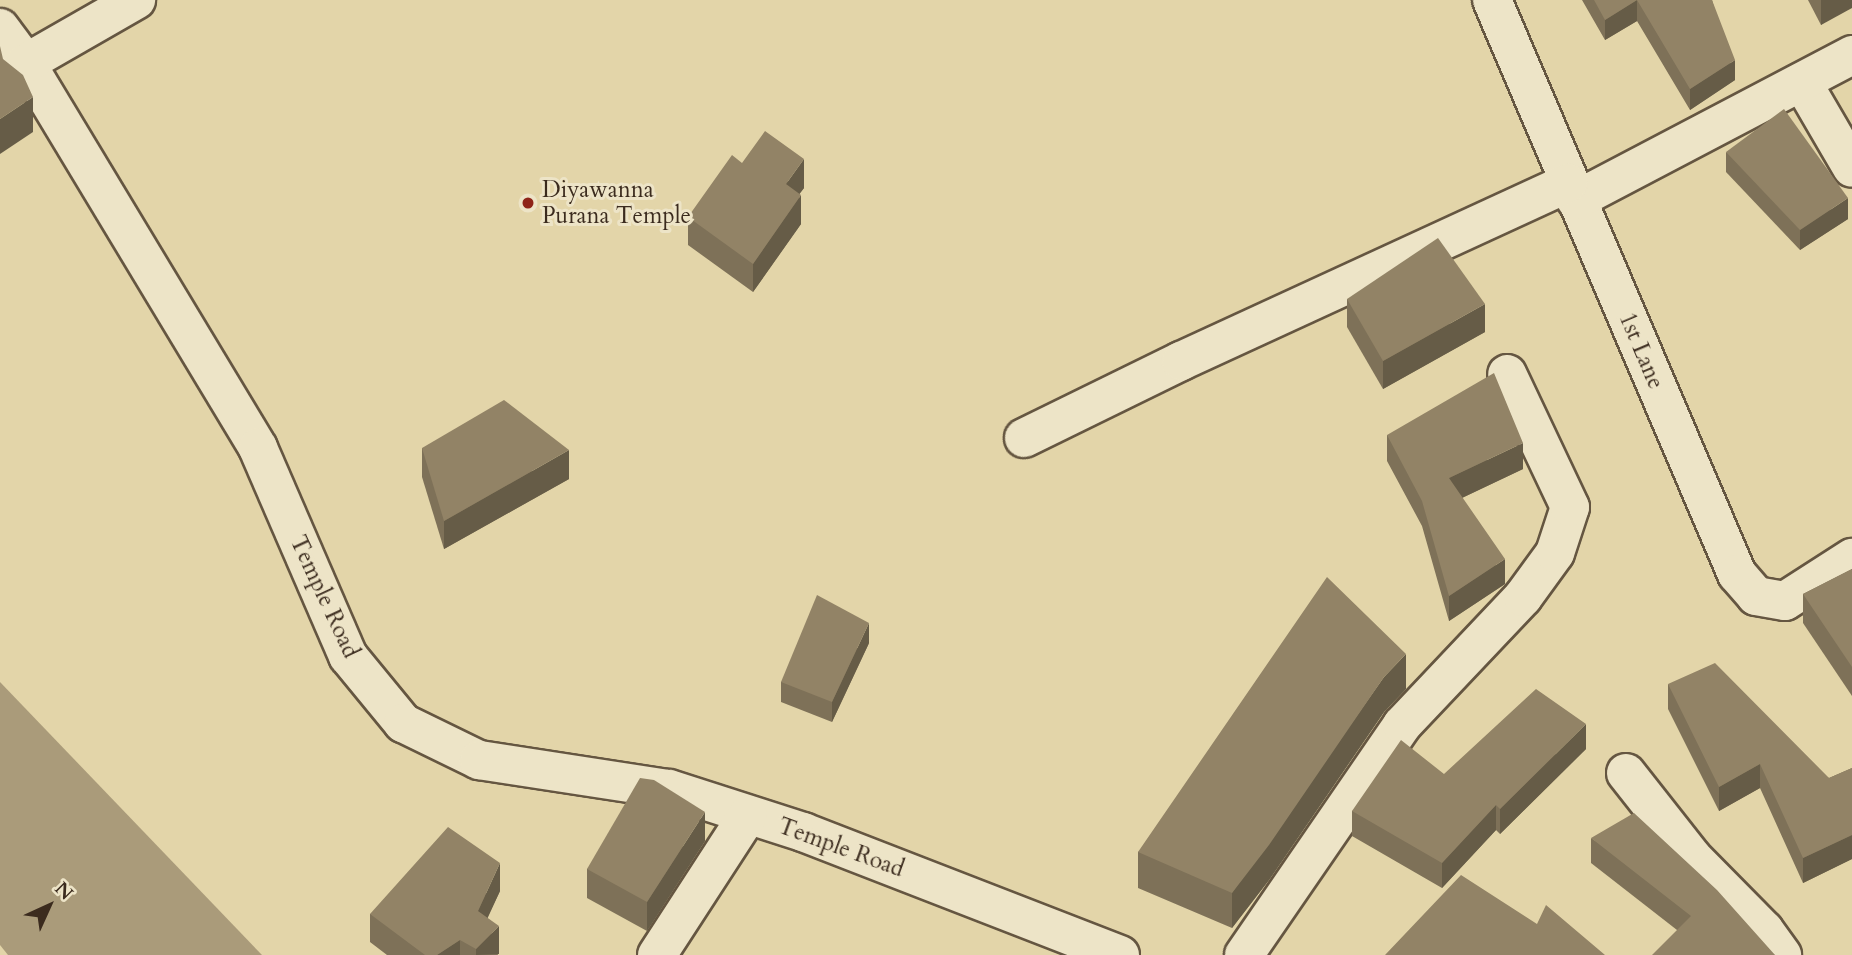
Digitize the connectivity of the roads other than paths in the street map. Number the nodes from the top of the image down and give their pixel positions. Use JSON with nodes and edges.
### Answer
{"nodes":[{"id":1,"x":136,"y":0,"type":"edge"},
{"id":2,"x":1492,"y":0,"type":"edge"},
{"id":3,"x":0,"y":28,"type":"edge"},
{"id":4,"x":1852,"y":55,"type":"edge"},
{"id":5,"x":26,"y":63,"type":"junction"},
{"id":6,"x":1802,"y":82,"type":"junction"},
{"id":7,"x":1852,"y":167,"type":"edge"},
{"id":8,"x":1572,"y":192,"type":"junction"},
{"id":9,"x":1507,"y":374,"type":"dead end"},
{"id":10,"x":1024,"y":438,"type":"dead end"},
{"id":11,"x":1852,"y":558,"type":"edge"},
{"id":12,"x":1626,"y":773,"type":"dead end"},
{"id":13,"x":748,"y":815,"type":"junction"},
{"id":14,"x":657,"y":955,"type":"edge"},
{"id":15,"x":1121,"y":955,"type":"edge"},
{"id":16,"x":1244,"y":955,"type":"edge"},
{"id":17,"x":1782,"y":955,"type":"edge"}],
"edges":[{"from":1,"to":5,"type":"street"},
{"from":2,"to":8,"type":"street","name":"1st Lane"},
{"from":3,"to":5,"type":"street","name":"Temple Road"},
{"from":4,"to":6,"type":"street"},
{"from":5,"to":13,"type":"street","name":"Temple Road"},
{"from":6,"to":7,"type":"street"},
{"from":6,"to":8,"type":"street"},
{"from":8,"to":10,"type":"street"},
{"from":8,"to":11,"type":"street","name":"1st Lane"},
{"from":9,"to":16,"type":"street"},
{"from":12,"to":17,"type":"street"},
{"from":13,"to":14,"type":"street"},
{"from":13,"to":15,"type":"street","name":"Temple Road"}]}
